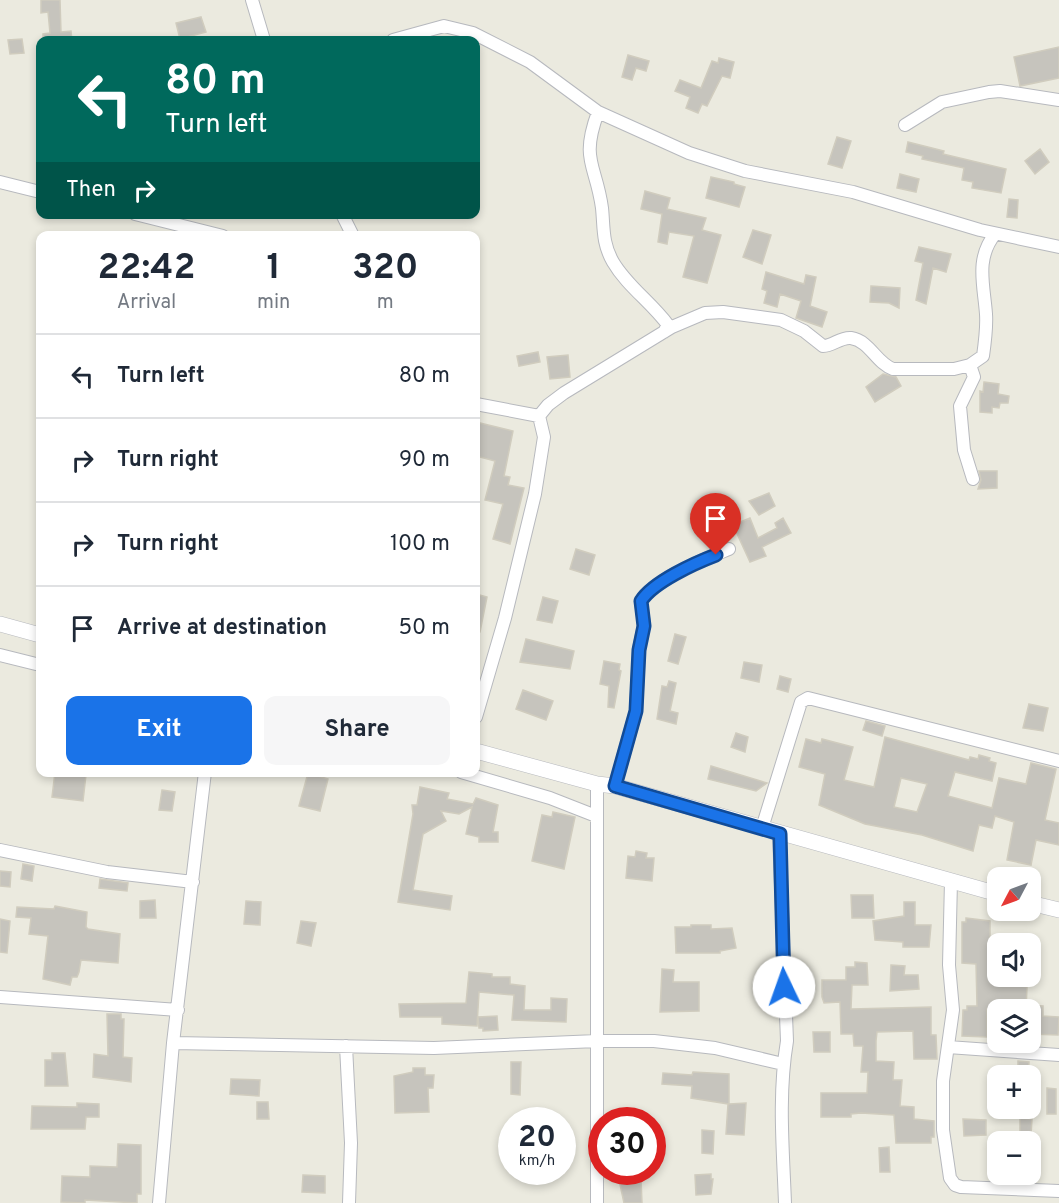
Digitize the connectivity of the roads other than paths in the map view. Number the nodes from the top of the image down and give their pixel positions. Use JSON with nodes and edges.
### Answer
{"nodes":[{"id":1,"x":252,"y":0,"type":"edge"},
{"id":2,"x":263,"y":36,"type":"edge"},
{"id":3,"x":408,"y":36,"type":"edge"},
{"id":4,"x":1059,"y":100,"type":"edge"},
{"id":5,"x":598,"y":112,"type":"junction"},
{"id":6,"x":905,"y":124,"type":"dead end"},
{"id":7,"x":0,"y":182,"type":"edge"},
{"id":8,"x":36,"y":191,"type":"edge"},
{"id":9,"x":155,"y":219,"type":"edge"},
{"id":10,"x":204,"y":231,"type":"edge"},
{"id":11,"x":995,"y":234,"type":"junction"},
{"id":12,"x":1059,"y":247,"type":"edge"},
{"id":13,"x":664,"y":332,"type":"junction"},
{"id":14,"x":970,"y":365,"type":"junction"},
{"id":15,"x":480,"y":405,"type":"edge"},
{"id":16,"x":538,"y":416,"type":"junction"},
{"id":17,"x":973,"y":479,"type":"dead end"},
{"id":18,"x":729,"y":549,"type":"dead end"},
{"id":19,"x":0,"y":624,"type":"edge"},
{"id":20,"x":36,"y":634,"type":"edge"},
{"id":21,"x":0,"y":655,"type":"edge"},
{"id":22,"x":36,"y":664,"type":"edge"},
{"id":23,"x":480,"y":703,"type":"edge"},
{"id":24,"x":480,"y":753,"type":"edge"},
{"id":25,"x":1059,"y":760,"type":"edge"},
{"id":26,"x":204,"y":777,"type":"edge"},
{"id":27,"x":478,"y":777,"type":"edge"},
{"id":28,"x":597,"y":784,"type":"junction"},
{"id":29,"x":615,"y":786,"type":"junction"},
{"id":30,"x":596,"y":816,"type":"junction"},
{"id":31,"x":762,"y":828,"type":"junction"},
{"id":32,"x":780,"y":834,"type":"junction"},
{"id":33,"x":0,"y":850,"type":"edge"},
{"id":34,"x":951,"y":881,"type":"junction"},
{"id":35,"x":193,"y":882,"type":"junction"},
{"id":36,"x":987,"y":891,"type":"edge"},
{"id":37,"x":1041,"y":906,"type":"edge"},
{"id":38,"x":1059,"y":910,"type":"edge"},
{"id":39,"x":0,"y":997,"type":"edge"},
{"id":40,"x":178,"y":1010,"type":"junction"},
{"id":41,"x":597,"y":1041,"type":"junction"},
{"id":42,"x":173,"y":1043,"type":"junction"},
{"id":43,"x":346,"y":1046,"type":"junction"},
{"id":44,"x":948,"y":1047,"type":"junction"},
{"id":45,"x":1059,"y":1055,"type":"edge"},
{"id":46,"x":783,"y":1064,"type":"junction"},
{"id":47,"x":1059,"y":1191,"type":"edge"},
{"id":48,"x":159,"y":1203,"type":"edge"},
{"id":49,"x":349,"y":1203,"type":"edge"},
{"id":50,"x":597,"y":1203,"type":"edge"},
{"id":51,"x":785,"y":1203,"type":"edge"}],
"edges":[{"from":1,"to":2,"type":"street"},
{"from":3,"to":5,"type":"street"},
{"from":4,"to":6,"type":"street"},
{"from":5,"to":11,"type":"street"},
{"from":5,"to":13,"type":"street"},
{"from":7,"to":8,"type":"street"},
{"from":9,"to":10,"type":"street"},
{"from":11,"to":12,"type":"street"},
{"from":11,"to":14,"type":"street"},
{"from":13,"to":14,"type":"street"},
{"from":13,"to":16,"type":"street"},
{"from":14,"to":17,"type":"street"},
{"from":15,"to":16,"type":"street"},
{"from":16,"to":23,"type":"street"},
{"from":18,"to":29,"type":"street"},
{"from":19,"to":20,"type":"street"},
{"from":21,"to":22,"type":"street"},
{"from":24,"to":28,"type":"street"},
{"from":25,"to":31,"type":"street"},
{"from":26,"to":35,"type":"street"},
{"from":27,"to":30,"type":"street"},
{"from":28,"to":29,"type":"street"},
{"from":28,"to":30,"type":"street"},
{"from":29,"to":31,"type":"street"},
{"from":30,"to":41,"type":"street"},
{"from":31,"to":32,"type":"street"},
{"from":32,"to":34,"type":"street"},
{"from":32,"to":46,"type":"street"},
{"from":33,"to":35,"type":"street"},
{"from":34,"to":36,"type":"street"},
{"from":34,"to":44,"type":"street"},
{"from":35,"to":40,"type":"street"},
{"from":37,"to":38,"type":"street"},
{"from":39,"to":40,"type":"street"},
{"from":40,"to":42,"type":"street"},
{"from":41,"to":43,"type":"street"},
{"from":41,"to":46,"type":"street"},
{"from":41,"to":50,"type":"street"},
{"from":42,"to":43,"type":"street"},
{"from":42,"to":48,"type":"street"},
{"from":43,"to":49,"type":"street"},
{"from":44,"to":45,"type":"street"},
{"from":44,"to":47,"type":"street"},
{"from":46,"to":51,"type":"street"}]}
